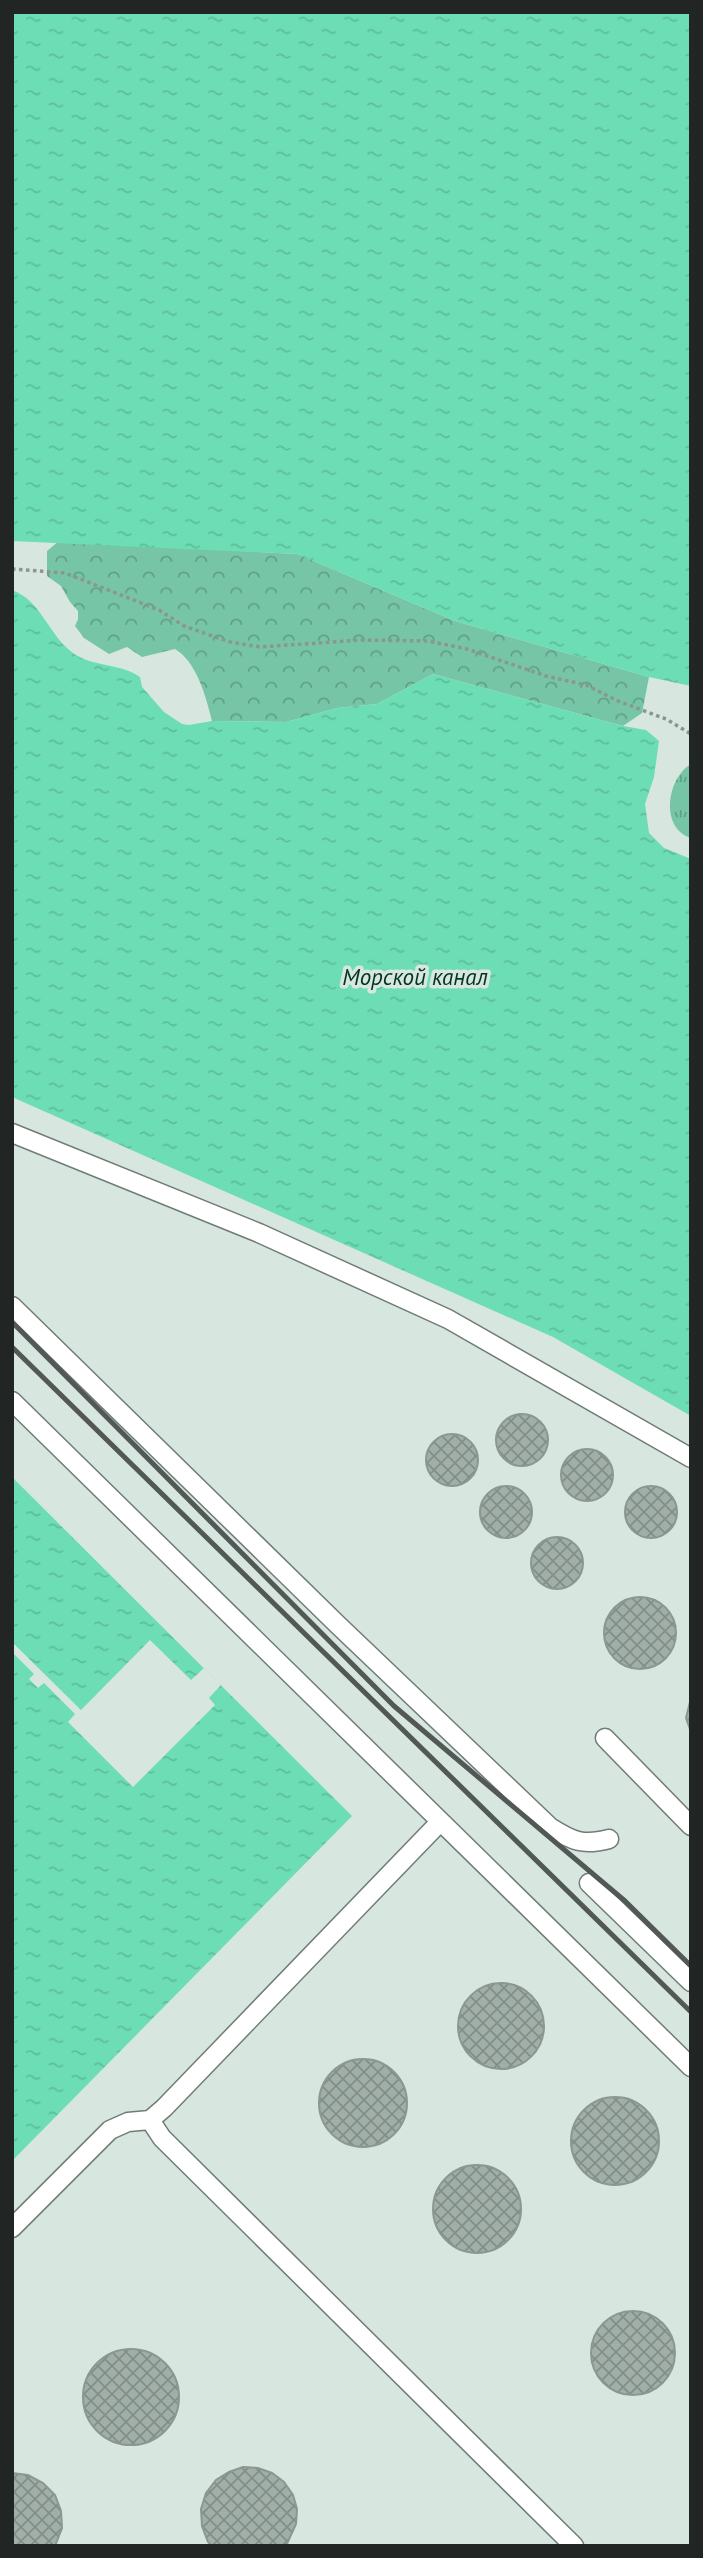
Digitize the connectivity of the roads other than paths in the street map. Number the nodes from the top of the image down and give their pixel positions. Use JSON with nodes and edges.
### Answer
{"nodes":[{"id":1,"x":12,"y":1133,"type":"edge"},
{"id":2,"x":12,"y":1306,"type":"edge"},
{"id":3,"x":12,"y":1401,"type":"edge"},
{"id":4,"x":691,"y":1458,"type":"edge"},
{"id":5,"x":605,"y":1738,"type":"dead end"},
{"id":6,"x":440,"y":1822,"type":"junction"},
{"id":7,"x":691,"y":1826,"type":"edge"},
{"id":8,"x":609,"y":1839,"type":"dead end"},
{"id":9,"x":589,"y":1882,"type":"dead end"},
{"id":10,"x":691,"y":1982,"type":"edge"},
{"id":11,"x":691,"y":2067,"type":"edge"},
{"id":12,"x":150,"y":2120,"type":"junction"},
{"id":13,"x":12,"y":2228,"type":"edge"},
{"id":14,"x":575,"y":2546,"type":"edge"}],
"edges":[{"from":1,"to":4,"type":"lane"},
{"from":2,"to":8,"type":"lane"},
{"from":3,"to":6,"type":"lane"},
{"from":5,"to":7,"type":"lane"},
{"from":6,"to":11,"type":"lane"},
{"from":6,"to":12,"type":"lane"},
{"from":9,"to":10,"type":"lane"},
{"from":12,"to":13,"type":"lane"},
{"from":12,"to":14,"type":"lane"}]}
